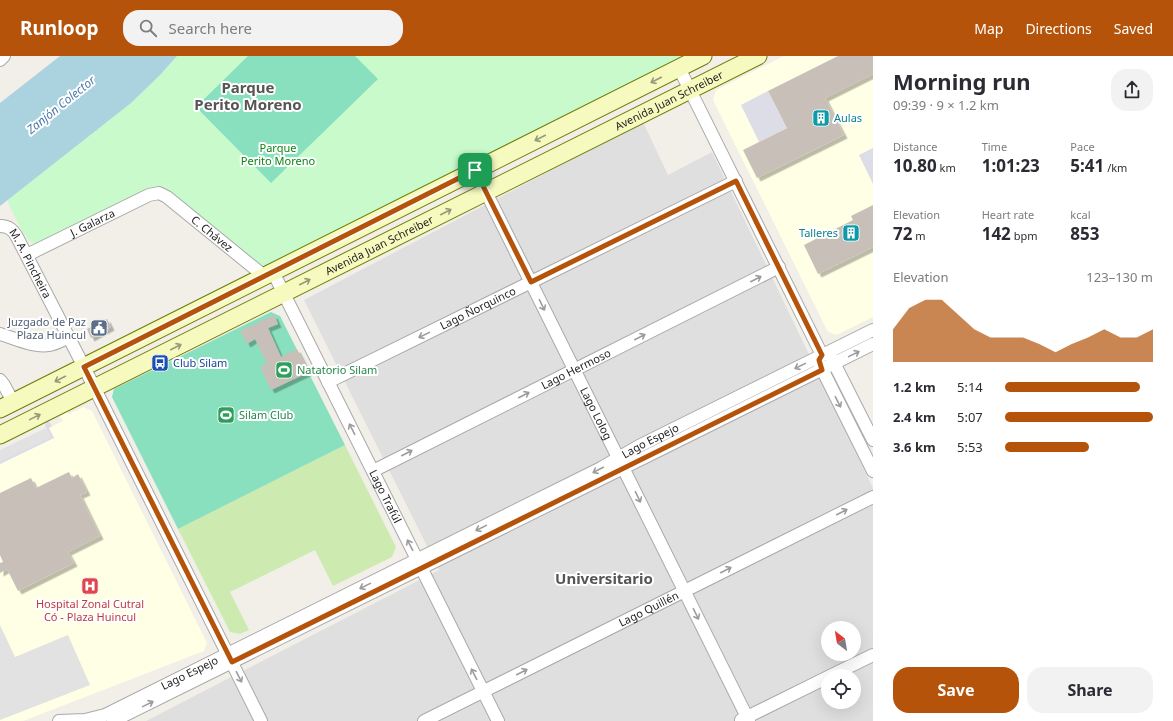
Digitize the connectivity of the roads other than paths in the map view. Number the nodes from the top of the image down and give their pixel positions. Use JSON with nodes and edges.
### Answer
{"nodes":[{"id":1,"x":4,"y":56,"type":"edge"},
{"id":2,"x":703,"y":56,"type":"edge"},
{"id":3,"x":758,"y":56,"type":"edge"},
{"id":4,"x":0,"y":60,"type":"edge"},
{"id":5,"x":679,"y":68,"type":"junction"},
{"id":6,"x":690,"y":90,"type":"junction"},
{"id":7,"x":475,"y":170,"type":"junction"},
{"id":8,"x":736,"y":181,"type":"junction"},
{"id":9,"x":486,"y":192,"type":"junction"},
{"id":10,"x":159,"y":193,"type":"joint"},
{"id":11,"x":3,"y":226,"type":"edge"},
{"id":12,"x":27,"y":255,"type":"junction"},
{"id":13,"x":779,"y":267,"type":"junction"},
{"id":14,"x":269,"y":274,"type":"junction"},
{"id":15,"x":531,"y":282,"type":"junction"},
{"id":16,"x":284,"y":293,"type":"junction"},
{"id":17,"x":873,"y":330,"type":"edge"},
{"id":18,"x":0,"y":334,"type":"edge"},
{"id":19,"x":69,"y":337,"type":"junction"},
{"id":20,"x":873,"y":344,"type":"edge"},
{"id":21,"x":822,"y":355,"type":"junction"},
{"id":22,"x":834,"y":364,"type":"junction"},
{"id":23,"x":84,"y":367,"type":"junction"},
{"id":24,"x":574,"y":370,"type":"junction"},
{"id":25,"x":822,"y":370,"type":"junction"},
{"id":26,"x":0,"y":380,"type":"edge"},
{"id":27,"x":328,"y":382,"type":"junction"},
{"id":28,"x":94,"y":387,"type":"junction"},
{"id":29,"x":7,"y":405,"type":"edge"},
{"id":30,"x":0,"y":435,"type":"edge"},
{"id":31,"x":873,"y":440,"type":"edge"},
{"id":32,"x":621,"y":463,"type":"junction"},
{"id":33,"x":372,"y":470,"type":"junction"},
{"id":34,"x":873,"y":471,"type":"edge"},
{"id":35,"x":873,"y":497,"type":"edge"},
{"id":36,"x":419,"y":564,"type":"junction"},
{"id":37,"x":684,"y":591,"type":"junction"},
{"id":38,"x":873,"y":655,"type":"edge"},
{"id":39,"x":230,"y":658,"type":"junction"},
{"id":40,"x":845,"y":669,"type":"edge"},
{"id":41,"x":821,"y":681,"type":"edge"},
{"id":42,"x":483,"y":692,"type":"junction"},
{"id":43,"x":745,"y":720,"type":"edge"},
{"id":44,"x":66,"y":721,"type":"edge"},
{"id":45,"x":113,"y":721,"type":"edge"},
{"id":46,"x":261,"y":721,"type":"edge"},
{"id":47,"x":424,"y":721,"type":"edge"},
{"id":48,"x":498,"y":721,"type":"edge"}],
"edges":[{"from":1,"to":4,"type":"street"},
{"from":2,"to":5,"type":"main road"},
{"from":3,"to":6,"type":"main road","name":"Avenida Juan Schreiber"},
{"from":5,"to":6,"type":"street"},
{"from":5,"to":7,"type":"main road","one_way":true},
{"from":6,"to":8,"type":"street"},
{"from":6,"to":9,"type":"main road","name":"Avenida Juan Schreiber"},
{"from":7,"to":9,"type":"street","name":"Lago Lolog"},
{"from":7,"to":14,"type":"main road"},
{"from":8,"to":13,"type":"street"},
{"from":8,"to":15,"type":"street","name":"Lago Ñorquinco"},
{"from":9,"to":15,"type":"street","name":"Lago Lolog"},
{"from":16,"to":9,"type":"main road","name":"Avenida Juan Schreiber","one_way":true},
{"from":10,"to":12,"type":"street","name":"J. Galarza"},
{"from":10,"to":14,"type":"street","name":"C. Chávez"},
{"from":11,"to":12,"type":"street","name":"M. A. Pincheira"},
{"from":12,"to":19,"type":"street","name":"M. A. Pincheira"},
{"from":13,"to":21,"type":"street"},
{"from":24,"to":13,"type":"street","name":"Lago Hermoso","one_way":true},
{"from":14,"to":16,"type":"street","name":"Lago Trafúl"},
{"from":14,"to":23,"type":"main road"},
{"from":15,"to":24,"type":"street","name":"Lago Lolog","one_way":true},
{"from":15,"to":27,"type":"street","name":"Lago Ñorquinco","one_way":true},
{"from":16,"to":27,"type":"street","name":"Lago Trafúl"},
{"from":28,"to":16,"type":"main road","name":"Avenida Juan Schreiber","one_way":true},
{"from":17,"to":21,"type":"street","name":"Lago Espejo"},
{"from":18,"to":19,"type":"street"},
{"from":19,"to":23,"type":"street","name":"M. A. Pincheira"},
{"from":22,"to":20,"type":"street","name":"Lago Espejo","one_way":true},
{"from":21,"to":22,"type":"street"},
{"from":21,"to":25,"type":"street"},
{"from":21,"to":32,"type":"street","name":"Lago Espejo","one_way":true},
{"from":22,"to":25,"type":"street","name":"Lago Espejo"},
{"from":22,"to":31,"type":"street"},
{"from":23,"to":28,"type":"street","name":"M. A. Pincheira"},
{"from":23,"to":29,"type":"main road","one_way":true},
{"from":24,"to":32,"type":"street","name":"Lago Lolog"},
{"from":33,"to":24,"type":"street","name":"Lago Hermoso","one_way":true},
{"from":25,"to":32,"type":"street","name":"Lago Espejo"},
{"from":25,"to":34,"type":"street","one_way":true},
{"from":26,"to":29,"type":"street"},
{"from":33,"to":27,"type":"street","name":"Lago Trafúl","one_way":true},
{"from":30,"to":28,"type":"main road","name":"Avenida Juan Schreiber","one_way":true},
{"from":28,"to":39,"type":"street","name":"M. A. Pincheira"},
{"from":32,"to":36,"type":"street","name":"Lago Espejo"},
{"from":32,"to":37,"type":"street","name":"Lago Lolog","one_way":true},
{"from":36,"to":33,"type":"street","name":"Lago Trafúl","one_way":true},
{"from":37,"to":35,"type":"street","name":"Lago Quillén","one_way":true},
{"from":36,"to":39,"type":"street","name":"Lago Espejo"},
{"from":42,"to":36,"type":"street","name":"Lago Trafúl","one_way":true},
{"from":42,"to":37,"type":"street","name":"Lago Quillén","one_way":true},
{"from":37,"to":43,"type":"street","name":"Lago Lolog","one_way":true},
{"from":38,"to":40,"type":"street"},
{"from":39,"to":44,"type":"street","name":"Lago Espejo"},
{"from":45,"to":39,"type":"street","name":"Lago Espejo","one_way":true},
{"from":39,"to":46,"type":"street","name":"M. A. Pincheira","one_way":true},
{"from":41,"to":43,"type":"street"},
{"from":42,"to":47,"type":"street","name":"Lago Quillén"},
{"from":42,"to":48,"type":"street","name":"Lago Trafúl"}]}
